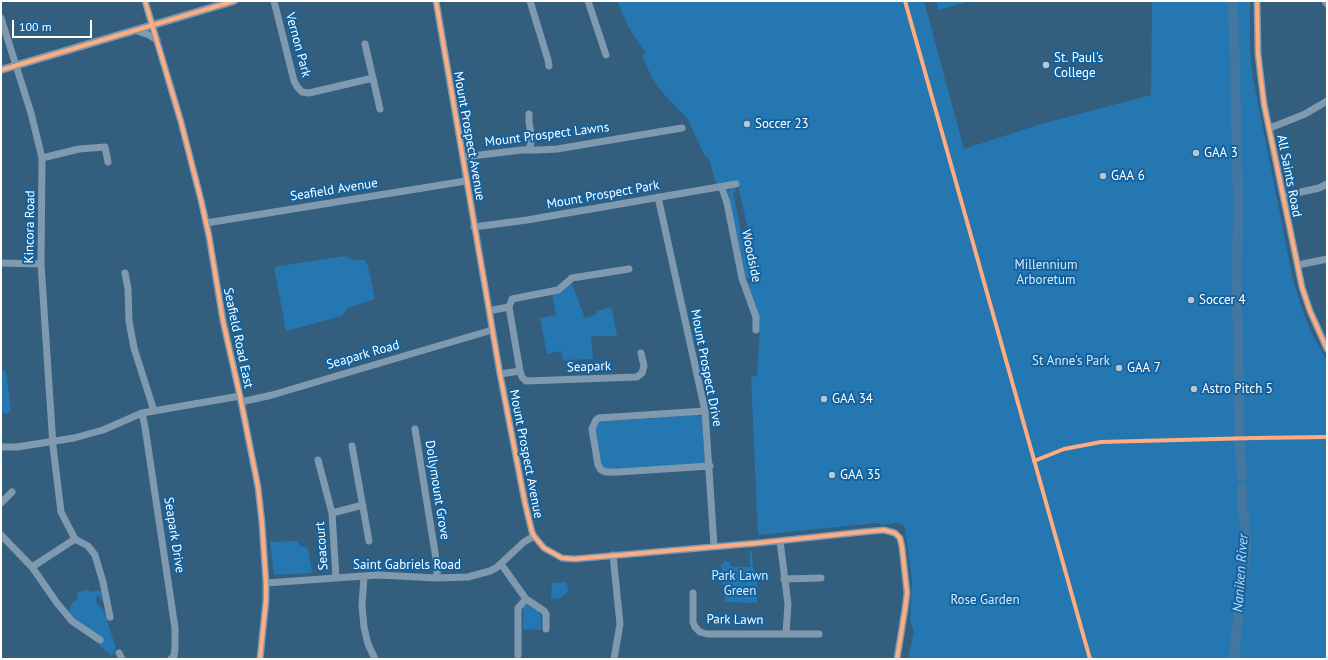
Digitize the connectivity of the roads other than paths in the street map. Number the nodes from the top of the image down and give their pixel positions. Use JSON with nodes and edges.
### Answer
{"nodes":[{"id":1,"x":145,"y":1,"type":"edge"},
{"id":2,"x":234,"y":1,"type":"edge"},
{"id":3,"x":274,"y":1,"type":"edge"},
{"id":4,"x":436,"y":1,"type":"edge"},
{"id":5,"x":530,"y":1,"type":"edge"},
{"id":6,"x":588,"y":1,"type":"edge"},
{"id":7,"x":1257,"y":1,"type":"edge"},
{"id":8,"x":1325,"y":1,"type":"edge"},
{"id":9,"x":1327,"y":4,"type":"edge"},
{"id":10,"x":1,"y":18,"type":"edge"},
{"id":11,"x":153,"y":26,"type":"junction"},
{"id":12,"x":137,"y":31,"type":"junction"},
{"id":13,"x":157,"y":40,"type":"junction"},
{"id":14,"x":365,"y":44,"type":"dead end"},
{"id":15,"x":606,"y":55,"type":"dead end"},
{"id":16,"x":17,"y":66,"type":"junction"},
{"id":17,"x":549,"y":66,"type":"dead end"},
{"id":18,"x":1,"y":70,"type":"edge"},
{"id":19,"x":373,"y":78,"type":"junction"},
{"id":20,"x":1327,"y":101,"type":"edge"},
{"id":21,"x":380,"y":109,"type":"dead end"},
{"id":22,"x":529,"y":114,"type":"dead end"},
{"id":23,"x":682,"y":128,"type":"dead end"},
{"id":24,"x":1270,"y":128,"type":"junction"},
{"id":25,"x":529,"y":149,"type":"junction"},
{"id":26,"x":463,"y":157,"type":"junction"},
{"id":27,"x":42,"y":158,"type":"junction"},
{"id":28,"x":108,"y":162,"type":"dead end"},
{"id":29,"x":466,"y":181,"type":"junction"},
{"id":30,"x":736,"y":184,"type":"dead end"},
{"id":31,"x":1327,"y":184,"type":"edge"},
{"id":32,"x":721,"y":188,"type":"junction"},
{"id":33,"x":1283,"y":196,"type":"junction"},
{"id":34,"x":658,"y":197,"type":"junction"},
{"id":35,"x":206,"y":223,"type":"junction"},
{"id":36,"x":474,"y":227,"type":"junction"},
{"id":37,"x":1327,"y":259,"type":"edge"},
{"id":38,"x":1,"y":263,"type":"edge"},
{"id":39,"x":41,"y":264,"type":"junction"},
{"id":40,"x":1298,"y":265,"type":"junction"},
{"id":41,"x":629,"y":269,"type":"dead end"},
{"id":42,"x":125,"y":272,"type":"dead end"},
{"id":43,"x":509,"y":307,"type":"junction"},
{"id":44,"x":493,"y":310,"type":"dead end"},
{"id":45,"x":492,"y":330,"type":"junction"},
{"id":46,"x":756,"y":330,"type":"dead end"},
{"id":47,"x":1327,"y":349,"type":"edge"},
{"id":48,"x":641,"y":353,"type":"dead end"},
{"id":49,"x":520,"y":371,"type":"junction"},
{"id":50,"x":500,"y":374,"type":"junction"},
{"id":51,"x":241,"y":399,"type":"junction"},
{"id":52,"x":154,"y":411,"type":"junction"},
{"id":53,"x":705,"y":411,"type":"junction"},
{"id":54,"x":142,"y":414,"type":"junction"},
{"id":55,"x":415,"y":429,"type":"dead end"},
{"id":56,"x":53,"y":441,"type":"junction"},
{"id":57,"x":352,"y":446,"type":"dead end"},
{"id":58,"x":1,"y":447,"type":"edge"},
{"id":59,"x":318,"y":460,"type":"dead end"},
{"id":60,"x":710,"y":466,"type":"junction"},
{"id":61,"x":12,"y":492,"type":"dead end"},
{"id":62,"x":1,"y":503,"type":"edge"},
{"id":63,"x":363,"y":505,"type":"junction"},
{"id":64,"x":332,"y":513,"type":"junction"},
{"id":65,"x":1,"y":535,"type":"edge"},
{"id":66,"x":534,"y":536,"type":"junction"},
{"id":67,"x":75,"y":539,"type":"junction"},
{"id":68,"x":369,"y":541,"type":"dead end"},
{"id":69,"x":780,"y":541,"type":"junction"},
{"id":70,"x":714,"y":546,"type":"junction"},
{"id":71,"x":613,"y":555,"type":"junction"},
{"id":72,"x":501,"y":564,"type":"junction"},
{"id":73,"x":32,"y":566,"type":"junction"},
{"id":74,"x":364,"y":576,"type":"junction"},
{"id":75,"x":336,"y":578,"type":"junction"},
{"id":76,"x":437,"y":578,"type":"junction"},
{"id":77,"x":821,"y":578,"type":"dead end"},
{"id":78,"x":784,"y":579,"type":"junction"},
{"id":79,"x":266,"y":583,"type":"junction"},
{"id":80,"x":693,"y":593,"type":"dead end"},
{"id":81,"x":526,"y":599,"type":"junction"},
{"id":82,"x":110,"y":617,"type":"dead end"},
{"id":83,"x":546,"y":629,"type":"dead end"},
{"id":84,"x":786,"y":633,"type":"junction"},
{"id":85,"x":819,"y":634,"type":"dead end"},
{"id":86,"x":100,"y":640,"type":"dead end"},
{"id":87,"x":518,"y":655,"type":"dead end"},
{"id":88,"x":171,"y":659,"type":"edge"},
{"id":89,"x":260,"y":659,"type":"edge"},
{"id":90,"x":375,"y":659,"type":"edge"},
{"id":91,"x":614,"y":659,"type":"edge"},
{"id":92,"x":897,"y":659,"type":"edge"}],
"edges":[{"from":1,"to":11,"type":"street","name":"Seafield Road East"},
{"from":2,"to":11,"type":"main road"},
{"from":3,"to":19,"type":"street","name":"Vernon Park"},
{"from":4,"to":26,"type":"street","name":"Mount Prospect Avenue"},
{"from":5,"to":17,"type":"street"},
{"from":6,"to":15,"type":"street"},
{"from":7,"to":24,"type":"street","name":"All Saints Road"},
{"from":8,"to":9,"type":"street"},
{"from":10,"to":16,"type":"street","name":"Kincora Road"},
{"from":11,"to":12,"type":"main road"},
{"from":11,"to":13,"type":"street","name":"Seafield Road East"},
{"from":12,"to":13,"type":"street"},
{"from":12,"to":16,"type":"main road"},
{"from":13,"to":35,"type":"street","name":"Seafield Road East"},
{"from":14,"to":19,"type":"street"},
{"from":16,"to":18,"type":"main road"},
{"from":16,"to":27,"type":"street","name":"Kincora Road"},
{"from":19,"to":21,"type":"street"},
{"from":20,"to":24,"type":"street"},
{"from":22,"to":25,"type":"street"},
{"from":23,"to":25,"type":"street","name":"Mount Prospect Lawns"},
{"from":24,"to":33,"type":"street","name":"All Saints Road"},
{"from":25,"to":26,"type":"street","name":"Mount Prospect Lawns"},
{"from":26,"to":29,"type":"street","name":"Mount Prospect Avenue"},
{"from":27,"to":28,"type":"street"},
{"from":27,"to":39,"type":"street","name":"Kincora Road"},
{"from":29,"to":35,"type":"street","name":"Seafield Avenue"},
{"from":29,"to":36,"type":"street","name":"Mount Prospect Avenue"},
{"from":30,"to":32,"type":"street","name":"Mount Prospect Park"},
{"from":31,"to":33,"type":"street"},
{"from":32,"to":34,"type":"street","name":"Mount Prospect Park"},
{"from":32,"to":46,"type":"street","name":"Woodside"},
{"from":33,"to":40,"type":"street","name":"All Saints Road"},
{"from":34,"to":36,"type":"street","name":"Mount Prospect Park"},
{"from":34,"to":53,"type":"street","name":"Mount Prospect Drive"},
{"from":35,"to":51,"type":"street","name":"Seafield Road East"},
{"from":36,"to":45,"type":"street","name":"Mount Prospect Avenue"},
{"from":37,"to":40,"type":"street"},
{"from":38,"to":39,"type":"street"},
{"from":39,"to":56,"type":"street","name":"Kincora Road"},
{"from":40,"to":47,"type":"street","name":"All Saints Road"},
{"from":41,"to":43,"type":"street"},
{"from":42,"to":52,"type":"street"},
{"from":43,"to":44,"type":"street"},
{"from":43,"to":49,"type":"street"},
{"from":45,"to":50,"type":"street","name":"Mount Prospect Avenue"},
{"from":45,"to":51,"type":"street","name":"Seapark Road"},
{"from":48,"to":49,"type":"street","name":"Seapark"},
{"from":49,"to":50,"type":"street"},
{"from":50,"to":66,"type":"street","name":"Mount Prospect Avenue"},
{"from":51,"to":52,"type":"street","name":"Seapark Road"},
{"from":51,"to":79,"type":"street","name":"Seafield Road East"},
{"from":52,"to":54,"type":"street","name":"Seapark Road"},
{"from":53,"to":60,"type":"street","name":"Mount Prospect Drive"},
{"from":53,"to":60,"type":"street"},
{"from":54,"to":56,"type":"street","name":"Seapark Road"},
{"from":54,"to":88,"type":"street","name":"Seapark Drive"},
{"from":55,"to":76,"type":"street","name":"Dollymount Grove"},
{"from":56,"to":58,"type":"street","name":"Seapark Road"},
{"from":56,"to":67,"type":"street","name":"Kincora Road"},
{"from":57,"to":63,"type":"street"},
{"from":59,"to":64,"type":"street","name":"Seacourt"},
{"from":60,"to":70,"type":"street","name":"Mount Prospect Drive"},
{"from":61,"to":62,"type":"street"},
{"from":63,"to":64,"type":"street","name":"Seacourt"},
{"from":63,"to":68,"type":"street"},
{"from":64,"to":75,"type":"street","name":"Seacourt"},
{"from":65,"to":73,"type":"street"},
{"from":66,"to":71,"type":"street","name":"Mount Prospect Avenue"},
{"from":66,"to":72,"type":"street","name":"Saint Gabriels Road"},
{"from":67,"to":73,"type":"street"},
{"from":67,"to":82,"type":"street"},
{"from":69,"to":70,"type":"street","name":"Mount Prospect Avenue"},
{"from":69,"to":78,"type":"street"},
{"from":69,"to":92,"type":"street","name":"Mount Prospect Avenue"},
{"from":70,"to":71,"type":"street","name":"Mount Prospect Avenue"},
{"from":71,"to":91,"type":"street"},
{"from":72,"to":76,"type":"street","name":"Saint Gabriels Road"},
{"from":72,"to":81,"type":"street"},
{"from":73,"to":86,"type":"street"},
{"from":74,"to":75,"type":"street","name":"Saint Gabriels Road"},
{"from":74,"to":76,"type":"street","name":"Saint Gabriels Road"},
{"from":74,"to":90,"type":"street"},
{"from":75,"to":79,"type":"street","name":"Saint Gabriels Road"},
{"from":77,"to":78,"type":"street"},
{"from":78,"to":84,"type":"street"},
{"from":79,"to":89,"type":"street","name":"Seafield Road East"},
{"from":80,"to":84,"type":"street","name":"Park Lawn"},
{"from":81,"to":83,"type":"street"},
{"from":81,"to":87,"type":"street"},
{"from":84,"to":85,"type":"street","name":"Park Lawn"}]}
